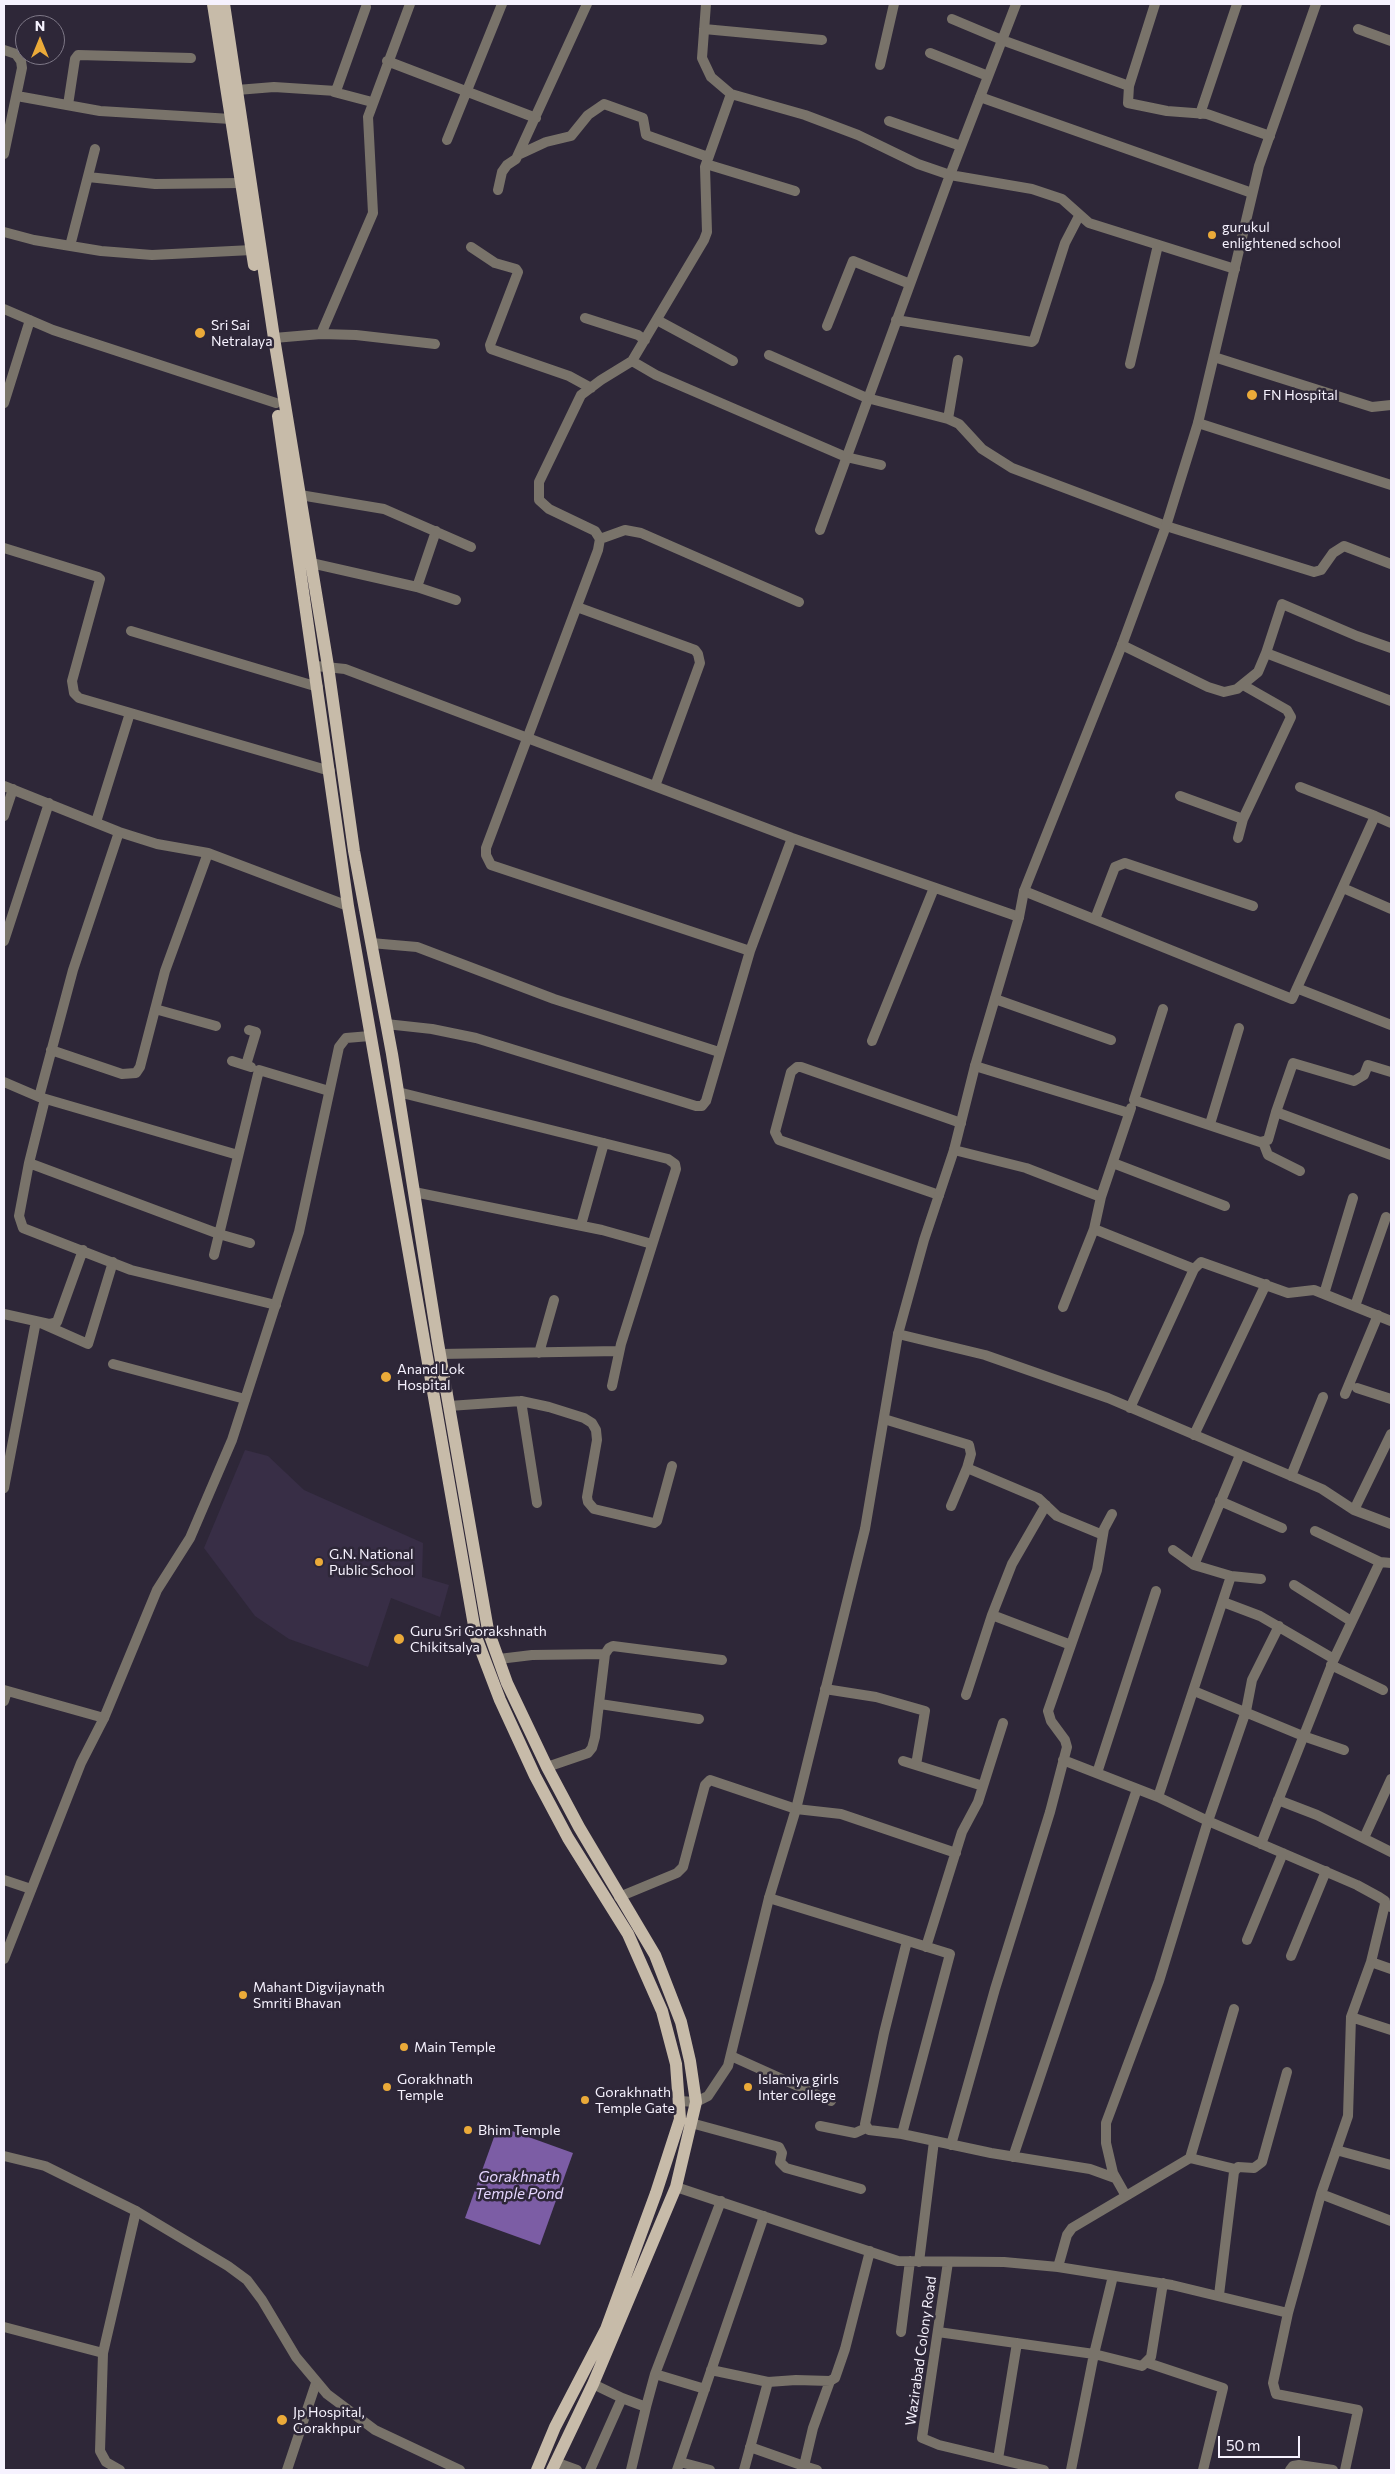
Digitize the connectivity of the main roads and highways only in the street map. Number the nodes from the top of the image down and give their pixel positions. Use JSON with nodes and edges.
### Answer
{"nodes":[{"id":1,"x":213,"y":4,"type":"edge"},
{"id":2,"x":224,"y":4,"type":"edge"},
{"id":3,"x":322,"y":666,"type":"junction"},
{"id":4,"x":554,"y":2466,"type":"edge"},
{"id":5,"x":537,"y":2470,"type":"edge"}],
"edges":[{"from":1,"to":3,"type":"main road"},
{"from":2,"to":3,"type":"main road"},
{"from":3,"to":4,"type":"main road"},
{"from":3,"to":5,"type":"main road"}]}
